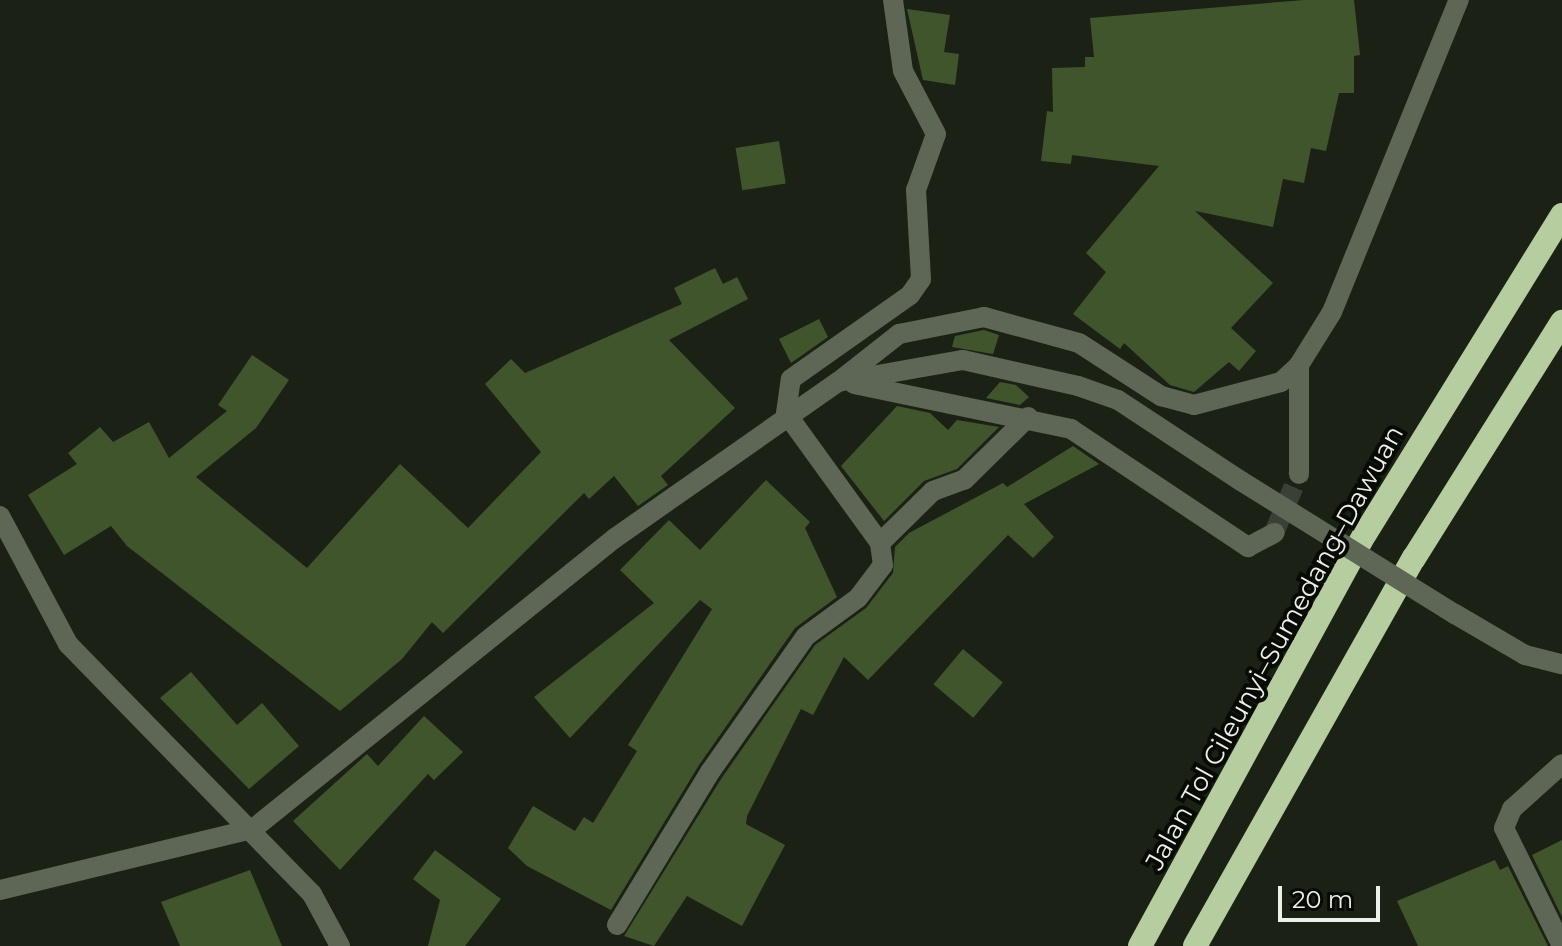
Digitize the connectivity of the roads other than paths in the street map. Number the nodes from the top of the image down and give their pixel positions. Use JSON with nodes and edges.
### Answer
{"nodes":[{"id":1,"x":893,"y":0,"type":"edge"},
{"id":2,"x":1459,"y":0,"type":"edge"},
{"id":3,"x":1562,"y":215,"type":"edge"},
{"id":4,"x":1562,"y":322,"type":"edge"},
{"id":5,"x":1299,"y":365,"type":"junction"},
{"id":6,"x":838,"y":382,"type":"junction"},
{"id":7,"x":786,"y":413,"type":"junction"},
{"id":8,"x":1028,"y":417,"type":"junction"},
{"id":9,"x":1299,"y":474,"type":"tunnel mouth"},
{"id":10,"x":0,"y":516,"type":"edge"},
{"id":11,"x":1274,"y":533,"type":"dead end"},
{"id":12,"x":880,"y":543,"type":"junction"},
{"id":13,"x":1562,"y":664,"type":"edge"},
{"id":14,"x":1562,"y":764,"type":"edge"},
{"id":15,"x":253,"y":829,"type":"junction"},
{"id":16,"x":0,"y":890,"type":"edge"},
{"id":17,"x":617,"y":925,"type":"dead end"},
{"id":18,"x":340,"y":946,"type":"edge"},
{"id":19,"x":1140,"y":946,"type":"edge"},
{"id":20,"x":1195,"y":946,"type":"edge"},
{"id":21,"x":1562,"y":946,"type":"edge"}],
"edges":[{"from":1,"to":7,"type":"street"},
{"from":2,"to":5,"type":"street"},
{"from":3,"to":19,"type":"highway","name":"Jalan Tol Cileunyi–Sumedang–Dawuan"},
{"from":4,"to":20,"type":"highway"},
{"from":5,"to":6,"type":"street"},
{"from":5,"to":9,"type":"street"},
{"from":6,"to":7,"type":"street"},
{"from":6,"to":8,"type":"street"},
{"from":6,"to":13,"type":"street","bridge":true},
{"from":7,"to":12,"type":"street"},
{"from":7,"to":15,"type":"street"},
{"from":8,"to":11,"type":"street"},
{"from":8,"to":12,"type":"street"},
{"from":10,"to":15,"type":"street"},
{"from":12,"to":17,"type":"street"},
{"from":14,"to":21,"type":"street"},
{"from":15,"to":16,"type":"street"},
{"from":15,"to":18,"type":"street"}]}
